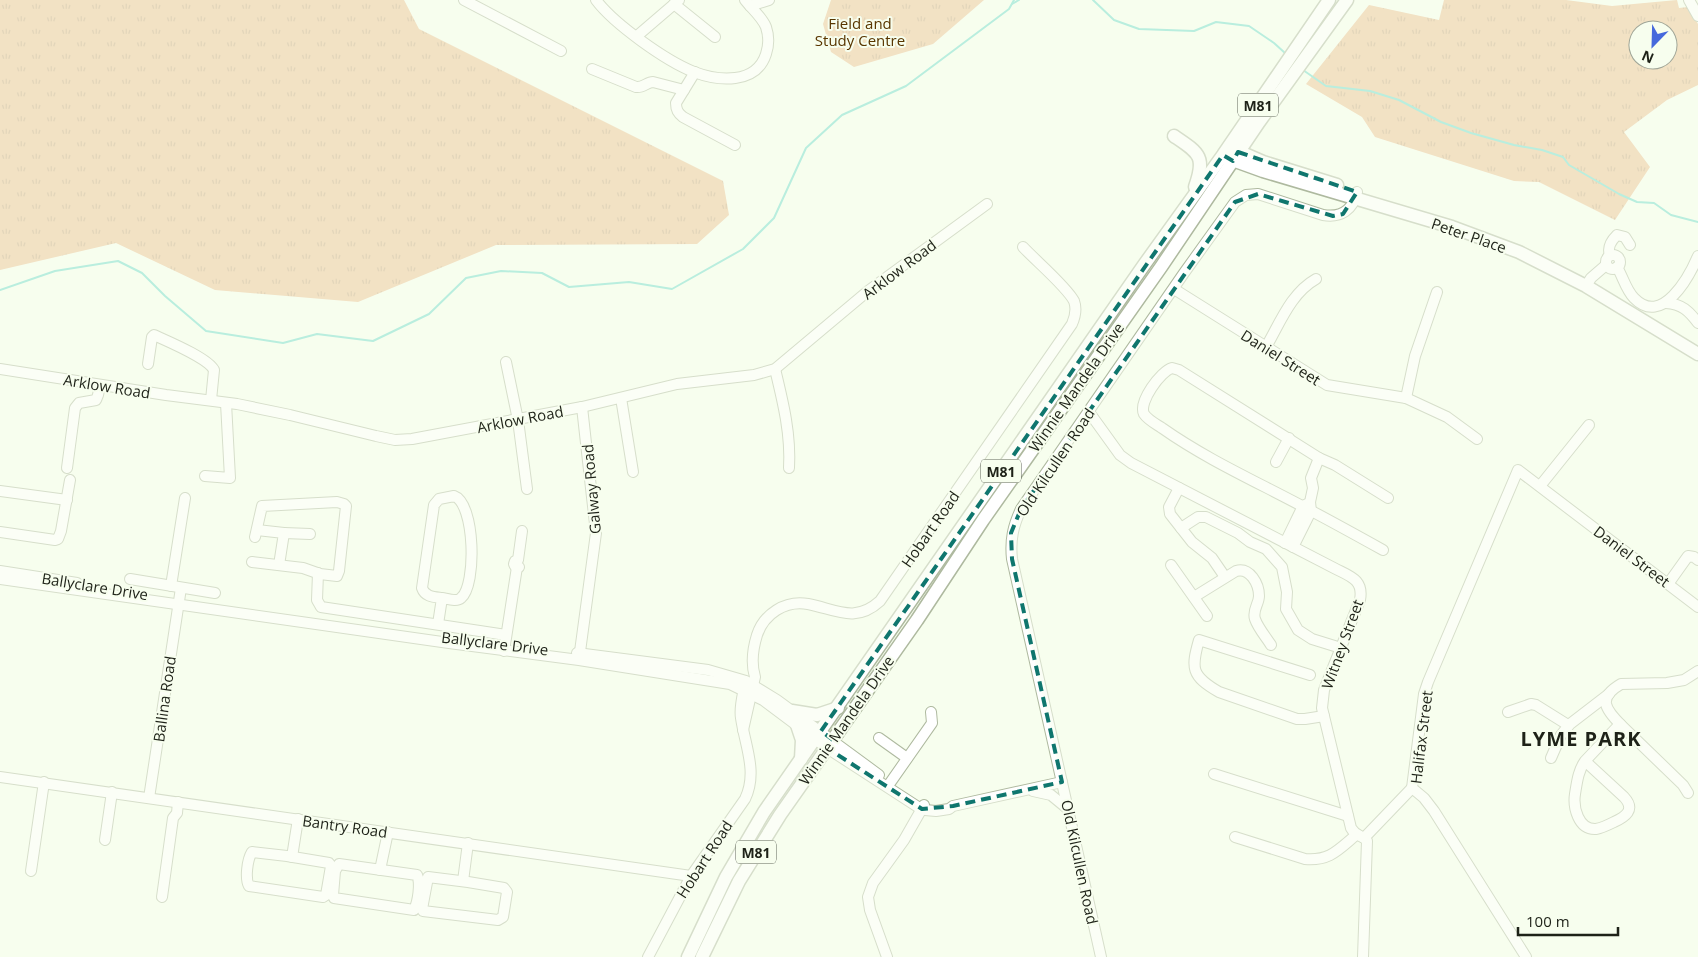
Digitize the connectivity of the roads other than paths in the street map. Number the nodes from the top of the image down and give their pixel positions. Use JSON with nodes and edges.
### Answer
{"nodes":[{"id":1,"x":464,"y":0,"type":"edge"},
{"id":2,"x":596,"y":0,"type":"edge"},
{"id":3,"x":769,"y":0,"type":"edge"},
{"id":4,"x":1329,"y":0,"type":"edge"},
{"id":5,"x":1347,"y":0,"type":"edge"},
{"id":6,"x":1689,"y":0,"type":"edge"},
{"id":7,"x":677,"y":2,"type":"edge"},
{"id":8,"x":479,"y":3,"type":"edge"},
{"id":9,"x":748,"y":3,"type":"edge"},
{"id":10,"x":1698,"y":16,"type":"edge"},
{"id":11,"x":637,"y":36,"type":"junction"},
{"id":12,"x":715,"y":36,"type":"dead end"},
{"id":13,"x":561,"y":50,"type":"dead end"},
{"id":14,"x":592,"y":69,"type":"dead end"},
{"id":15,"x":695,"y":72,"type":"junction"},
{"id":16,"x":684,"y":90,"type":"junction"},
{"id":17,"x":1277,"y":99,"type":"junction"},
{"id":18,"x":1174,"y":136,"type":"dead end"},
{"id":19,"x":735,"y":145,"type":"dead end"},
{"id":20,"x":1231,"y":154,"type":"junction"},
{"id":21,"x":1263,"y":162,"type":"junction"},
{"id":22,"x":1356,"y":196,"type":"junction"},
{"id":23,"x":1191,"y":198,"type":"junction"},
{"id":24,"x":987,"y":204,"type":"dead end"},
{"id":25,"x":1630,"y":245,"type":"dead end"},
{"id":26,"x":1023,"y":247,"type":"dead end"},
{"id":27,"x":1698,"y":256,"type":"edge"},
{"id":28,"x":1608,"y":260,"type":"junction"},
{"id":29,"x":1316,"y":279,"type":"dead end"},
{"id":30,"x":1587,"y":284,"type":"junction"},
{"id":31,"x":1174,"y":289,"type":"junction"},
{"id":32,"x":1437,"y":292,"type":"dead end"},
{"id":33,"x":1676,"y":293,"type":"junction"},
{"id":34,"x":1666,"y":303,"type":"junction"},
{"id":35,"x":1683,"y":307,"type":"junction"},
{"id":36,"x":1698,"y":324,"type":"edge"},
{"id":37,"x":1266,"y":347,"type":"junction"},
{"id":38,"x":1698,"y":350,"type":"edge"},
{"id":39,"x":1698,"y":354,"type":"edge"},
{"id":40,"x":506,"y":362,"type":"dead end"},
{"id":41,"x":148,"y":364,"type":"dead end"},
{"id":42,"x":0,"y":369,"type":"edge"},
{"id":43,"x":775,"y":369,"type":"junction"},
{"id":44,"x":100,"y":385,"type":"junction"},
{"id":45,"x":621,"y":398,"type":"junction"},
{"id":46,"x":1406,"y":398,"type":"junction"},
{"id":47,"x":211,"y":400,"type":"junction"},
{"id":48,"x":226,"y":403,"type":"junction"},
{"id":49,"x":582,"y":407,"type":"junction"},
{"id":50,"x":1089,"y":412,"type":"junction"},
{"id":51,"x":518,"y":420,"type":"junction"},
{"id":52,"x":1589,"y":425,"type":"dead end"},
{"id":53,"x":1288,"y":438,"type":"junction"},
{"id":54,"x":1478,"y":439,"type":"dead end"},
{"id":55,"x":1319,"y":458,"type":"junction"},
{"id":56,"x":1276,"y":462,"type":"dead end"},
{"id":57,"x":67,"y":468,"type":"dead end"},
{"id":58,"x":788,"y":468,"type":"dead end"},
{"id":59,"x":1518,"y":470,"type":"joint"},
{"id":60,"x":633,"y":472,"type":"dead end"},
{"id":61,"x":205,"y":476,"type":"dead end"},
{"id":62,"x":70,"y":480,"type":"dead end"},
{"id":63,"x":1540,"y":486,"type":"junction"},
{"id":64,"x":1179,"y":488,"type":"junction"},
{"id":65,"x":527,"y":489,"type":"dead end"},
{"id":66,"x":0,"y":491,"type":"edge"},
{"id":67,"x":185,"y":498,"type":"dead end"},
{"id":68,"x":1388,"y":498,"type":"dead end"},
{"id":69,"x":67,"y":500,"type":"junction"},
{"id":70,"x":1308,"y":507,"type":"junction"},
{"id":71,"x":1180,"y":528,"type":"junction"},
{"id":72,"x":0,"y":532,"type":"edge"},
{"id":73,"x":522,"y":532,"type":"dead end"},
{"id":74,"x":284,"y":533,"type":"junction"},
{"id":75,"x":310,"y":534,"type":"dead end"},
{"id":76,"x":1288,"y":545,"type":"junction"},
{"id":77,"x":1383,"y":550,"type":"dead end"},
{"id":78,"x":1698,"y":560,"type":"edge"},
{"id":79,"x":252,"y":562,"type":"dead end"},
{"id":80,"x":1171,"y":564,"type":"dead end"},
{"id":81,"x":279,"y":566,"type":"junction"},
{"id":82,"x":0,"y":571,"type":"edge"},
{"id":83,"x":318,"y":573,"type":"junction"},
{"id":84,"x":1226,"y":577,"type":"junction"},
{"id":85,"x":0,"y":579,"type":"edge"},
{"id":86,"x":130,"y":579,"type":"dead end"},
{"id":87,"x":1668,"y":584,"type":"junction"},
{"id":88,"x":215,"y":593,"type":"dead end"},
{"id":89,"x":177,"y":595,"type":"junction"},
{"id":90,"x":1194,"y":597,"type":"junction"},
{"id":91,"x":442,"y":598,"type":"junction"},
{"id":92,"x":1698,"y":607,"type":"edge"},
{"id":93,"x":1207,"y":616,"type":"dead end"},
{"id":94,"x":438,"y":624,"type":"junction"},
{"id":95,"x":505,"y":644,"type":"junction"},
{"id":96,"x":1271,"y":646,"type":"dead end"},
{"id":97,"x":1341,"y":648,"type":"junction"},
{"id":98,"x":580,"y":657,"type":"junction"},
{"id":99,"x":1698,"y":671,"type":"edge"},
{"id":100,"x":1310,"y":675,"type":"dead end"},
{"id":101,"x":748,"y":687,"type":"junction"},
{"id":102,"x":1608,"y":694,"type":"junction"},
{"id":103,"x":838,"y":708,"type":"junction"},
{"id":104,"x":792,"y":711,"type":"junction"},
{"id":105,"x":931,"y":712,"type":"dead end"},
{"id":106,"x":1508,"y":712,"type":"dead end"},
{"id":107,"x":1324,"y":716,"type":"junction"},
{"id":108,"x":797,"y":725,"type":"junction"},
{"id":109,"x":1568,"y":725,"type":"junction"},
{"id":110,"x":1621,"y":725,"type":"junction"},
{"id":111,"x":818,"y":735,"type":"junction"},
{"id":112,"x":879,"y":738,"type":"dead end"},
{"id":113,"x":830,"y":744,"type":"junction"},
{"id":114,"x":908,"y":758,"type":"junction"},
{"id":115,"x":1551,"y":758,"type":"dead end"},
{"id":116,"x":802,"y":759,"type":"junction"},
{"id":117,"x":1586,"y":762,"type":"junction"},
{"id":118,"x":1214,"y":774,"type":"dead end"},
{"id":119,"x":0,"y":777,"type":"edge"},
{"id":120,"x":0,"y":781,"type":"edge"},
{"id":121,"x":44,"y":782,"type":"junction"},
{"id":122,"x":1062,"y":782,"type":"junction"},
{"id":123,"x":890,"y":783,"type":"junction"},
{"id":124,"x":1412,"y":788,"type":"junction"},
{"id":125,"x":1028,"y":790,"type":"junction"},
{"id":126,"x":112,"y":792,"type":"junction"},
{"id":127,"x":1688,"y":793,"type":"dead end"},
{"id":128,"x":150,"y":798,"type":"junction"},
{"id":129,"x":175,"y":802,"type":"junction"},
{"id":130,"x":923,"y":807,"type":"junction"},
{"id":131,"x":1069,"y":810,"type":"junction"},
{"id":132,"x":1348,"y":816,"type":"junction"},
{"id":133,"x":295,"y":819,"type":"junction"},
{"id":134,"x":384,"y":831,"type":"junction"},
{"id":135,"x":1360,"y":836,"type":"junction"},
{"id":136,"x":1235,"y":837,"type":"dead end"},
{"id":137,"x":105,"y":840,"type":"dead end"},
{"id":138,"x":471,"y":844,"type":"junction"},
{"id":139,"x":290,"y":856,"type":"junction"},
{"id":140,"x":378,"y":869,"type":"junction"},
{"id":141,"x":31,"y":871,"type":"dead end"},
{"id":142,"x":691,"y":876,"type":"junction"},
{"id":143,"x":465,"y":881,"type":"junction"},
{"id":144,"x":162,"y":896,"type":"dead end"},
{"id":145,"x":648,"y":957,"type":"edge"},
{"id":146,"x":688,"y":957,"type":"edge"},
{"id":147,"x":702,"y":957,"type":"edge"},
{"id":148,"x":887,"y":957,"type":"edge"},
{"id":149,"x":1101,"y":957,"type":"edge"},
{"id":150,"x":1363,"y":957,"type":"edge"},
{"id":151,"x":1526,"y":957,"type":"edge"}],
"edges":[{"from":1,"to":8,"type":"street"},
{"from":2,"to":11,"type":"street"},
{"from":3,"to":9,"type":"street"},
{"from":4,"to":20,"type":"main road","name":"Winnie Mandela Drive","number":"M81"},
{"from":5,"to":17,"type":"main road","name":"Winnie Mandela Drive","number":"M81"},
{"from":6,"to":10,"type":"street"},
{"from":7,"to":11,"type":"street"},
{"from":7,"to":12,"type":"street"},
{"from":8,"to":13,"type":"street"},
{"from":9,"to":15,"type":"street"},
{"from":11,"to":15,"type":"street"},
{"from":14,"to":16,"type":"street"},
{"from":15,"to":16,"type":"street"},
{"from":16,"to":19,"type":"street"},
{"from":17,"to":20,"type":"main road","name":"Winnie Mandela Drive","number":"M81"},
{"from":17,"to":21,"type":"main road"},
{"from":18,"to":23,"type":"main road"},
{"from":20,"to":21,"type":"main road","name":"Peter Place"},
{"from":20,"to":22,"type":"main road","name":"Peter Place"},
{"from":20,"to":23,"type":"main road","name":"Winnie Mandela Drive","number":"M81"},
{"from":20,"to":113,"type":"main road","name":"Winnie Mandela Drive","number":"M81"},
{"from":21,"to":22,"type":"main road","name":"Peter Place"},
{"from":22,"to":30,"type":"main road","name":"Peter Place"},
{"from":22,"to":31,"type":"street","name":"Old Kilcullen Road"},
{"from":23,"to":103,"type":"main road","name":"Winnie Mandela Drive","number":"M81"},
{"from":24,"to":43,"type":"street","name":"Arklow Road"},
{"from":25,"to":28,"type":"street"},
{"from":26,"to":101,"type":"street","name":"Hobart Road"},
{"from":27,"to":33,"type":"street"},
{"from":28,"to":30,"type":"street"},
{"from":28,"to":34,"type":"street"},
{"from":29,"to":37,"type":"street"},
{"from":30,"to":38,"type":"main road","name":"Peter Place"},
{"from":30,"to":39,"type":"main road","name":"Peter Place"},
{"from":31,"to":37,"type":"street","name":"Daniel Street"},
{"from":31,"to":50,"type":"street","name":"Old Kilcullen Road"},
{"from":32,"to":46,"type":"street"},
{"from":33,"to":34,"type":"street"},
{"from":33,"to":35,"type":"street"},
{"from":34,"to":35,"type":"street"},
{"from":35,"to":36,"type":"street"},
{"from":37,"to":46,"type":"street","name":"Daniel Street"},
{"from":40,"to":51,"type":"street"},
{"from":41,"to":47,"type":"street"},
{"from":42,"to":44,"type":"street","name":"Arklow Road"},
{"from":43,"to":45,"type":"street","name":"Arklow Road"},
{"from":43,"to":58,"type":"street"},
{"from":44,"to":47,"type":"street","name":"Arklow Road"},
{"from":44,"to":57,"type":"street"},
{"from":45,"to":49,"type":"street","name":"Arklow Road"},
{"from":45,"to":60,"type":"street"},
{"from":46,"to":54,"type":"street","name":"Daniel Street"},
{"from":47,"to":48,"type":"street","name":"Arklow Road"},
{"from":48,"to":51,"type":"street","name":"Arklow Road"},
{"from":48,"to":61,"type":"street"},
{"from":49,"to":51,"type":"street","name":"Arklow Road"},
{"from":49,"to":98,"type":"street","name":"Galway Road"},
{"from":50,"to":64,"type":"street","name":"Witney Street"},
{"from":50,"to":122,"type":"street","name":"Old Kilcullen Road"},
{"from":51,"to":65,"type":"street"},
{"from":52,"to":63,"type":"street"},
{"from":53,"to":55,"type":"street"},
{"from":53,"to":56,"type":"street"},
{"from":53,"to":70,"type":"street"},
{"from":55,"to":68,"type":"street"},
{"from":55,"to":70,"type":"street"},
{"from":59,"to":63,"type":"street","name":"Daniel Street"},
{"from":59,"to":124,"type":"street","name":"Halifax Street"},
{"from":62,"to":69,"type":"street"},
{"from":63,"to":87,"type":"street","name":"Daniel Street"},
{"from":64,"to":71,"type":"street"},
{"from":64,"to":76,"type":"street","name":"Witney Street"},
{"from":66,"to":69,"type":"street"},
{"from":67,"to":89,"type":"street","name":"Ballina Road"},
{"from":69,"to":72,"type":"street"},
{"from":70,"to":76,"type":"street"},
{"from":70,"to":77,"type":"street"},
{"from":71,"to":84,"type":"street"},
{"from":71,"to":97,"type":"street"},
{"from":73,"to":95,"type":"street"},
{"from":74,"to":75,"type":"street"},
{"from":74,"to":81,"type":"street"},
{"from":74,"to":83,"type":"street"},
{"from":76,"to":97,"type":"street","name":"Witney Street"},
{"from":78,"to":87,"type":"street"},
{"from":79,"to":81,"type":"street"},
{"from":80,"to":90,"type":"street"},
{"from":81,"to":83,"type":"street"},
{"from":82,"to":89,"type":"street","name":"Ballyclare Drive"},
{"from":83,"to":94,"type":"street"},
{"from":84,"to":90,"type":"street"},
{"from":84,"to":96,"type":"street"},
{"from":85,"to":89,"type":"street","name":"Ballyclare Drive"},
{"from":86,"to":89,"type":"street"},
{"from":87,"to":92,"type":"street","name":"Daniel Street"},
{"from":88,"to":89,"type":"street"},
{"from":89,"to":95,"type":"street","name":"Ballyclare Drive"},
{"from":89,"to":128,"type":"street","name":"Ballina Road"},
{"from":90,"to":93,"type":"street"},
{"from":91,"to":91,"type":"street"},
{"from":91,"to":94,"type":"street"},
{"from":94,"to":95,"type":"street"},
{"from":95,"to":98,"type":"street","name":"Ballyclare Drive"},
{"from":97,"to":107,"type":"street","name":"Witney Street"},
{"from":98,"to":101,"type":"street","name":"Ballyclare Drive"},
{"from":99,"to":102,"type":"street"},
{"from":100,"to":107,"type":"street"},
{"from":101,"to":104,"type":"street","name":"Ballyclare Drive"},
{"from":101,"to":108,"type":"street","name":"Ballyclare Drive"},
{"from":101,"to":142,"type":"street","name":"Hobart Road"},
{"from":102,"to":109,"type":"street"},
{"from":102,"to":110,"type":"street"},
{"from":103,"to":104,"type":"main road"},
{"from":103,"to":111,"type":"main road","name":"Winnie Mandela Drive","number":"M81"},
{"from":104,"to":111,"type":"street","name":"Ballyclare Drive"},
{"from":105,"to":114,"type":"street"},
{"from":106,"to":109,"type":"street"},
{"from":107,"to":132,"type":"street","name":"Witney Street"},
{"from":108,"to":111,"type":"street","name":"Ballyclare Drive"},
{"from":108,"to":116,"type":"main road"},
{"from":109,"to":115,"type":"street"},
{"from":110,"to":117,"type":"street"},
{"from":110,"to":127,"type":"street"},
{"from":111,"to":113,"type":"street","name":"Ballyclare Drive"},
{"from":111,"to":116,"type":"main road","name":"Winnie Mandela Drive","number":"M81"},
{"from":112,"to":114,"type":"street"},
{"from":113,"to":123,"type":"street","name":"Ballyclare Drive"},
{"from":113,"to":130,"type":"street","name":"Ballyclare Drive"},
{"from":113,"to":147,"type":"main road","name":"Winnie Mandela Drive","number":"M81"},
{"from":114,"to":123,"type":"street"},
{"from":116,"to":146,"type":"main road","name":"Winnie Mandela Drive","number":"M81"},
{"from":117,"to":117,"type":"street"},
{"from":118,"to":132,"type":"street"},
{"from":119,"to":120,"type":"street"},
{"from":119,"to":121,"type":"street","name":"Bantry Road"},
{"from":121,"to":126,"type":"street","name":"Bantry Road"},
{"from":121,"to":141,"type":"street"},
{"from":122,"to":125,"type":"street","name":"Ballyclare Drive"},
{"from":122,"to":131,"type":"street","name":"Old Kilcullen Road"},
{"from":123,"to":130,"type":"street","name":"Ballyclare Drive"},
{"from":124,"to":135,"type":"street"},
{"from":124,"to":151,"type":"street","name":"Halifax Street"},
{"from":125,"to":130,"type":"street","name":"Ballyclare Drive"},
{"from":125,"to":131,"type":"street"},
{"from":126,"to":128,"type":"street","name":"Bantry Road"},
{"from":126,"to":137,"type":"street"},
{"from":128,"to":129,"type":"street","name":"Bantry Road"},
{"from":129,"to":133,"type":"street","name":"Bantry Road"},
{"from":129,"to":144,"type":"street"},
{"from":130,"to":148,"type":"street"},
{"from":131,"to":149,"type":"street","name":"Old Kilcullen Road"},
{"from":132,"to":135,"type":"street","name":"Witney Street"},
{"from":133,"to":134,"type":"street","name":"Bantry Road"},
{"from":133,"to":139,"type":"street"},
{"from":134,"to":138,"type":"street","name":"Bantry Road"},
{"from":134,"to":140,"type":"street"},
{"from":135,"to":136,"type":"street"},
{"from":135,"to":150,"type":"street","name":"Witney Street"},
{"from":138,"to":142,"type":"street","name":"Bantry Road"},
{"from":138,"to":143,"type":"street"},
{"from":139,"to":139,"type":"street"},
{"from":140,"to":140,"type":"street"},
{"from":142,"to":145,"type":"street","name":"Hobart Road"},
{"from":143,"to":143,"type":"street"}]}
